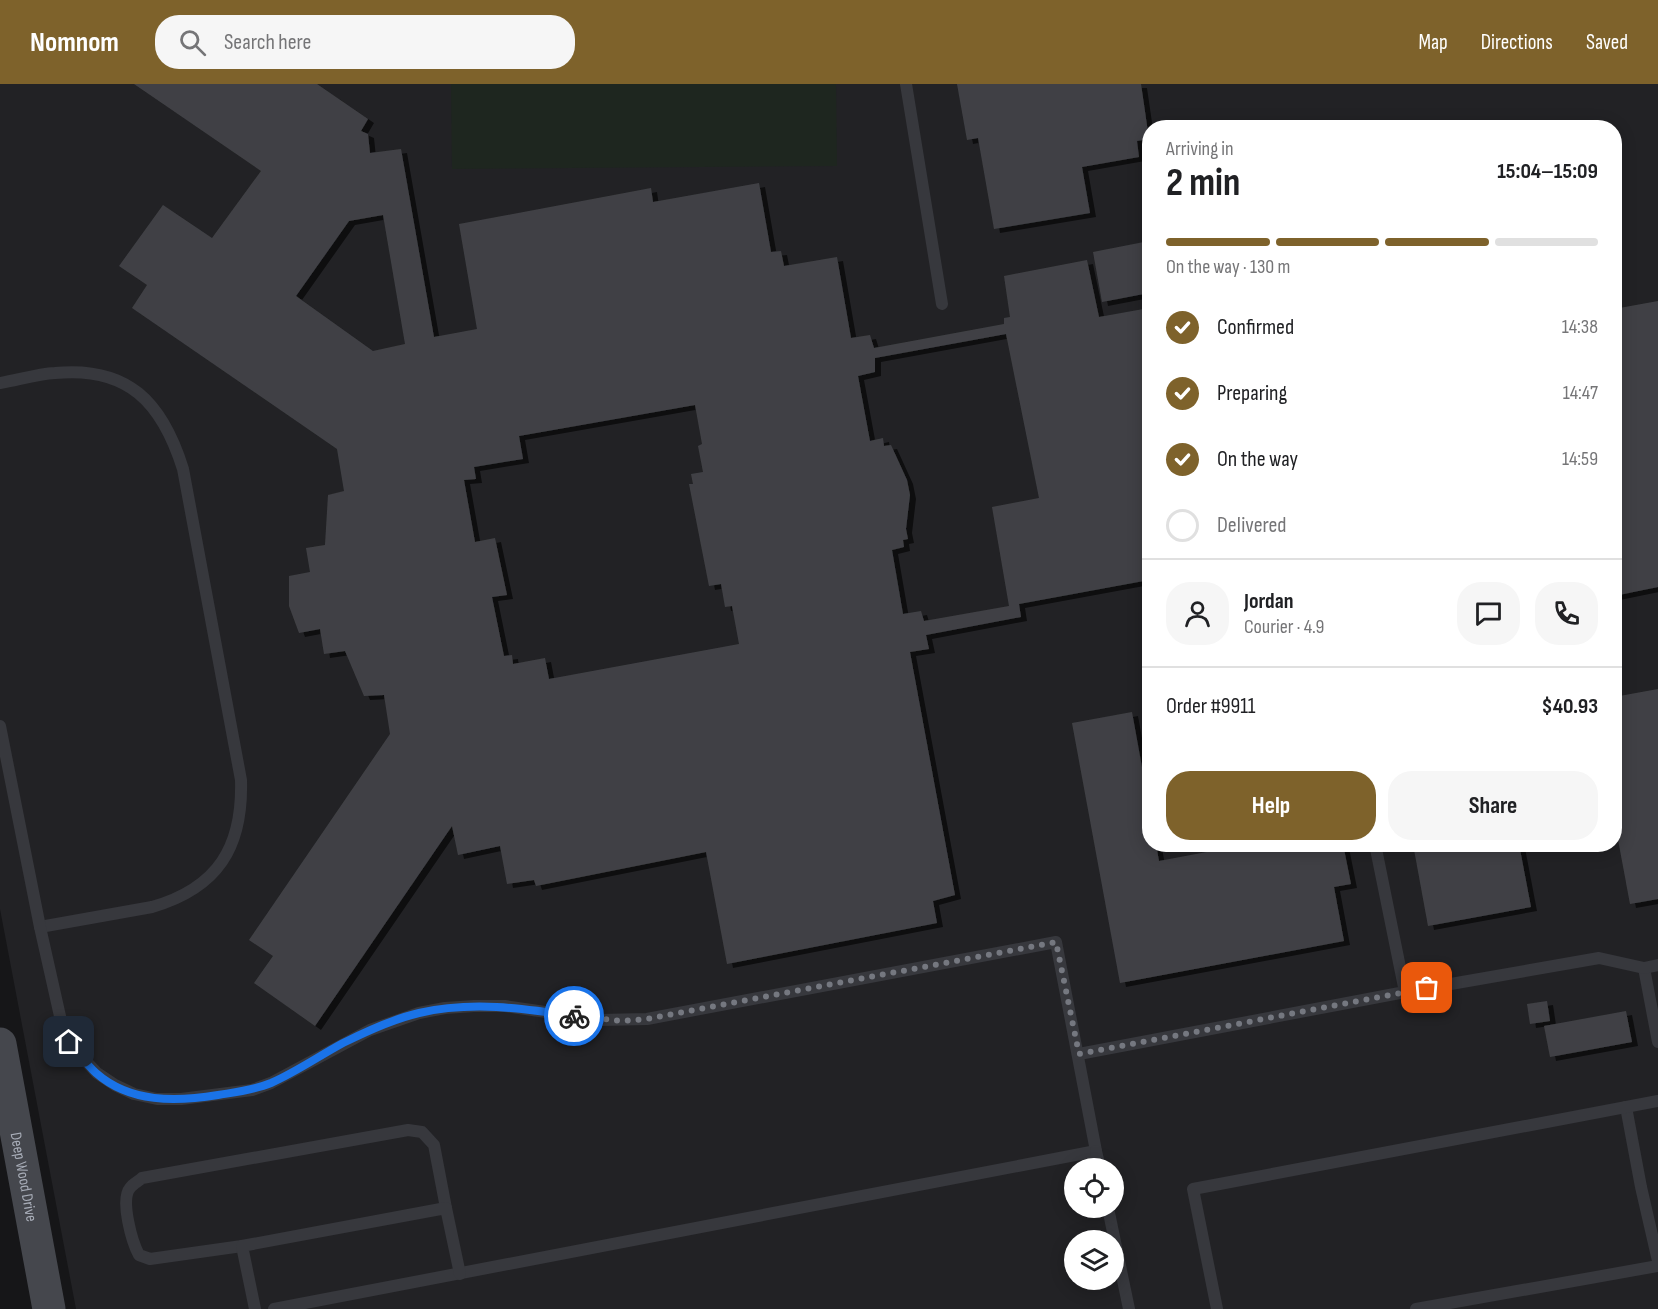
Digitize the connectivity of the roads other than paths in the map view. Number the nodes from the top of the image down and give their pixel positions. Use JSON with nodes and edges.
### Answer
{"nodes":[{"id":1,"x":906,"y":84,"type":"edge"},
{"id":2,"x":942,"y":304,"type":"dead end"},
{"id":3,"x":0,"y":383,"type":"edge"},
{"id":4,"x":0,"y":726,"type":"edge"},
{"id":5,"x":1377,"y":852,"type":"edge"},
{"id":6,"x":40,"y":927,"type":"junction"},
{"id":7,"x":1658,"y":965,"type":"edge"},
{"id":8,"x":1644,"y":968,"type":"junction"},
{"id":9,"x":1405,"y":992,"type":"junction"},
{"id":10,"x":1658,"y":1041,"type":"edge"},
{"id":11,"x":0,"y":1044,"type":"edge"},
{"id":12,"x":1079,"y":1054,"type":"junction"},
{"id":13,"x":1658,"y":1101,"type":"edge"},
{"id":14,"x":1626,"y":1107,"type":"junction"},
{"id":15,"x":1096,"y":1151,"type":"junction"},
{"id":16,"x":1098,"y":1158,"type":"edge"},
{"id":17,"x":446,"y":1208,"type":"junction"},
{"id":18,"x":1110,"y":1218,"type":"edge"},
{"id":19,"x":242,"y":1246,"type":"junction"},
{"id":20,"x":1658,"y":1261,"type":"edge"},
{"id":21,"x":1658,"y":1266,"type":"edge"},
{"id":22,"x":460,"y":1274,"type":"junction"},
{"id":23,"x":49,"y":1309,"type":"edge"},
{"id":24,"x":255,"y":1309,"type":"edge"},
{"id":25,"x":274,"y":1309,"type":"edge"},
{"id":26,"x":1129,"y":1309,"type":"edge"},
{"id":27,"x":1217,"y":1309,"type":"edge"},
{"id":28,"x":1416,"y":1309,"type":"edge"}],
"edges":[{"from":1,"to":2,"type":"lane"},
{"from":3,"to":6,"type":"lane"},
{"from":4,"to":6,"type":"lane"},
{"from":5,"to":9,"type":"lane"},
{"from":6,"to":12,"type":"lane"},
{"from":7,"to":8,"type":"lane"},
{"from":8,"to":9,"type":"lane"},
{"from":8,"to":10,"type":"lane"},
{"from":9,"to":12,"type":"lane"},
{"from":11,"to":23,"type":"street","name":"Deep Wood Drive"},
{"from":12,"to":15,"type":"lane"},
{"from":13,"to":14,"type":"lane"},
{"from":14,"to":20,"type":"lane"},
{"from":14,"to":27,"type":"lane"},
{"from":15,"to":16,"type":"lane"},
{"from":15,"to":22,"type":"lane"},
{"from":17,"to":19,"type":"lane"},
{"from":17,"to":19,"type":"lane"},
{"from":17,"to":22,"type":"lane"},
{"from":18,"to":26,"type":"lane"},
{"from":19,"to":24,"type":"lane"},
{"from":21,"to":28,"type":"lane"},
{"from":22,"to":25,"type":"lane"}]}
